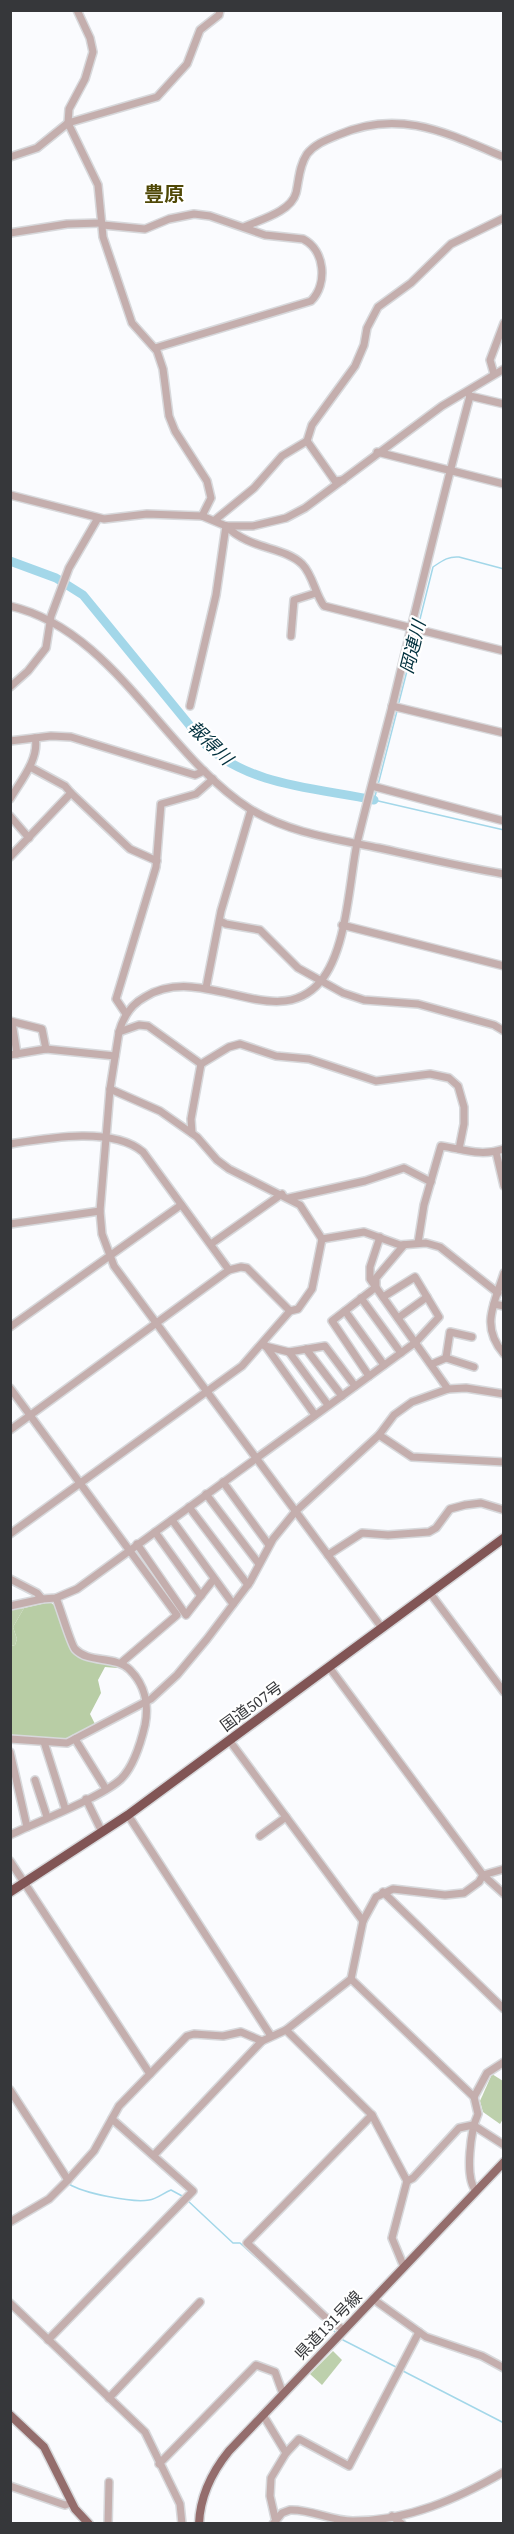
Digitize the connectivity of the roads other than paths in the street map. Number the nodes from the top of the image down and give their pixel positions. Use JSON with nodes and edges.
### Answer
{"nodes":[{"id":1,"x":77,"y":10,"type":"edge"},
{"id":2,"x":220,"y":10,"type":"edge"},
{"id":3,"x":68,"y":123,"type":"junction"},
{"id":4,"x":10,"y":157,"type":"edge"},
{"id":5,"x":504,"y":157,"type":"edge"},
{"id":6,"x":504,"y":218,"type":"edge"},
{"id":7,"x":102,"y":224,"type":"junction"},
{"id":8,"x":244,"y":227,"type":"junction"},
{"id":9,"x":10,"y":233,"type":"edge"},
{"id":10,"x":504,"y":323,"type":"edge"},
{"id":11,"x":155,"y":348,"type":"junction"},
{"id":12,"x":504,"y":369,"type":"edge"},
{"id":13,"x":494,"y":374,"type":"junction"},
{"id":14,"x":468,"y":393,"type":"junction"},
{"id":15,"x":504,"y":404,"type":"edge"},
{"id":16,"x":307,"y":441,"type":"junction"},
{"id":17,"x":377,"y":452,"type":"junction"},
{"id":18,"x":450,"y":470,"type":"junction"},
{"id":19,"x":344,"y":480,"type":"junction"},
{"id":20,"x":504,"y":484,"type":"edge"},
{"id":21,"x":10,"y":495,"type":"edge"},
{"id":22,"x":202,"y":516,"type":"junction"},
{"id":23,"x":98,"y":518,"type":"junction"},
{"id":24,"x":215,"y":520,"type":"junction"},
{"id":25,"x":226,"y":526,"type":"junction"},
{"id":26,"x":316,"y":593,"type":"junction"},
{"id":27,"x":10,"y":606,"type":"edge"},
{"id":28,"x":51,"y":622,"type":"junction"},
{"id":29,"x":411,"y":627,"type":"junction"},
{"id":30,"x":291,"y":636,"type":"dead end"},
{"id":31,"x":504,"y":651,"type":"edge"},
{"id":32,"x":10,"y":687,"type":"edge"},
{"id":33,"x":190,"y":706,"type":"dead end"},
{"id":34,"x":392,"y":706,"type":"junction"},
{"id":35,"x":504,"y":733,"type":"edge"},
{"id":36,"x":35,"y":738,"type":"junction"},
{"id":37,"x":10,"y":741,"type":"edge"},
{"id":38,"x":30,"y":767,"type":"junction"},
{"id":39,"x":204,"y":771,"type":"junction"},
{"id":40,"x":213,"y":779,"type":"junction"},
{"id":41,"x":371,"y":788,"type":"junction"},
{"id":42,"x":71,"y":793,"type":"junction"},
{"id":43,"x":10,"y":799,"type":"edge"},
{"id":44,"x":251,"y":810,"type":"junction"},
{"id":45,"x":10,"y":816,"type":"edge"},
{"id":46,"x":504,"y":821,"type":"edge"},
{"id":47,"x":29,"y":838,"type":"junction"},
{"id":48,"x":357,"y":843,"type":"junction"},
{"id":49,"x":12,"y":854,"type":"edge"},
{"id":50,"x":157,"y":861,"type":"junction"},
{"id":51,"x":504,"y":874,"type":"edge"},
{"id":52,"x":220,"y":921,"type":"junction"},
{"id":53,"x":342,"y":925,"type":"junction"},
{"id":54,"x":504,"y":966,"type":"edge"},
{"id":55,"x":321,"y":982,"type":"junction"},
{"id":56,"x":206,"y":988,"type":"junction"},
{"id":57,"x":126,"y":1014,"type":"junction"},
{"id":58,"x":11,"y":1022,"type":"edge"},
{"id":59,"x":504,"y":1031,"type":"edge"},
{"id":60,"x":119,"y":1032,"type":"junction"},
{"id":61,"x":46,"y":1049,"type":"junction"},
{"id":62,"x":14,"y":1055,"type":"edge"},
{"id":63,"x":115,"y":1056,"type":"junction"},
{"id":64,"x":201,"y":1064,"type":"junction"},
{"id":65,"x":110,"y":1089,"type":"junction"},
{"id":66,"x":192,"y":1133,"type":"junction"},
{"id":67,"x":106,"y":1139,"type":"junction"},
{"id":68,"x":10,"y":1144,"type":"edge"},
{"id":69,"x":459,"y":1149,"type":"junction"},
{"id":70,"x":500,"y":1151,"type":"edge"},
{"id":71,"x":431,"y":1182,"type":"junction"},
{"id":72,"x":504,"y":1186,"type":"edge"},
{"id":73,"x":282,"y":1194,"type":"junction"},
{"id":74,"x":289,"y":1198,"type":"junction"},
{"id":75,"x":181,"y":1205,"type":"junction"},
{"id":76,"x":100,"y":1211,"type":"junction"},
{"id":77,"x":10,"y":1224,"type":"edge"},
{"id":78,"x":380,"y":1237,"type":"junction"},
{"id":79,"x":322,"y":1239,"type":"junction"},
{"id":80,"x":418,"y":1243,"type":"junction"},
{"id":81,"x":211,"y":1244,"type":"junction"},
{"id":82,"x":404,"y":1245,"type":"junction"},
{"id":83,"x":109,"y":1257,"type":"junction"},
{"id":84,"x":230,"y":1270,"type":"junction"},
{"id":85,"x":504,"y":1273,"type":"edge"},
{"id":86,"x":376,"y":1287,"type":"junction"},
{"id":87,"x":498,"y":1293,"type":"junction"},
{"id":88,"x":383,"y":1297,"type":"junction"},
{"id":89,"x":361,"y":1298,"type":"junction"},
{"id":90,"x":427,"y":1298,"type":"junction"},
{"id":91,"x":494,"y":1304,"type":"junction"},
{"id":92,"x":504,"y":1306,"type":"edge"},
{"id":93,"x":290,"y":1311,"type":"junction"},
{"id":94,"x":345,"y":1311,"type":"junction"},
{"id":95,"x":398,"y":1318,"type":"junction"},
{"id":96,"x":157,"y":1324,"type":"junction"},
{"id":97,"x":10,"y":1327,"type":"edge"},
{"id":98,"x":472,"y":1337,"type":"dead end"},
{"id":99,"x":416,"y":1342,"type":"junction"},
{"id":100,"x":264,"y":1344,"type":"junction"},
{"id":101,"x":306,"y":1349,"type":"junction"},
{"id":102,"x":289,"y":1352,"type":"junction"},
{"id":103,"x":401,"y":1353,"type":"junction"},
{"id":104,"x":504,"y":1354,"type":"edge"},
{"id":105,"x":446,"y":1358,"type":"junction"},
{"id":106,"x":432,"y":1364,"type":"junction"},
{"id":107,"x":384,"y":1365,"type":"junction"},
{"id":108,"x":474,"y":1366,"type":"dead end"},
{"id":109,"x":369,"y":1376,"type":"junction"},
{"id":110,"x":355,"y":1386,"type":"junction"},
{"id":111,"x":10,"y":1388,"type":"edge"},
{"id":112,"x":448,"y":1389,"type":"junction"},
{"id":113,"x":206,"y":1392,"type":"junction"},
{"id":114,"x":504,"y":1394,"type":"edge"},
{"id":115,"x":342,"y":1396,"type":"junction"},
{"id":116,"x":328,"y":1405,"type":"junction"},
{"id":117,"x":30,"y":1415,"type":"junction"},
{"id":118,"x":315,"y":1415,"type":"junction"},
{"id":119,"x":10,"y":1430,"type":"edge"},
{"id":120,"x":379,"y":1435,"type":"junction"},
{"id":121,"x":255,"y":1459,"type":"junction"},
{"id":122,"x":504,"y":1462,"type":"edge"},
{"id":123,"x":223,"y":1482,"type":"junction"},
{"id":124,"x":81,"y":1484,"type":"junction"},
{"id":125,"x":206,"y":1494,"type":"junction"},
{"id":126,"x":189,"y":1507,"type":"junction"},
{"id":127,"x":504,"y":1510,"type":"edge"},
{"id":128,"x":295,"y":1512,"type":"junction"},
{"id":129,"x":171,"y":1520,"type":"junction"},
{"id":130,"x":155,"y":1532,"type":"junction"},
{"id":131,"x":10,"y":1534,"type":"edge"},
{"id":132,"x":504,"y":1538,"type":"edge"},
{"id":133,"x":137,"y":1545,"type":"junction"},
{"id":134,"x":269,"y":1545,"type":"junction"},
{"id":135,"x":130,"y":1550,"type":"junction"},
{"id":136,"x":328,"y":1555,"type":"junction"},
{"id":137,"x":259,"y":1564,"type":"junction"},
{"id":138,"x":10,"y":1579,"type":"edge"},
{"id":139,"x":214,"y":1579,"type":"junction"},
{"id":140,"x":248,"y":1586,"type":"junction"},
{"id":141,"x":430,"y":1593,"type":"junction"},
{"id":142,"x":201,"y":1596,"type":"junction"},
{"id":143,"x":56,"y":1598,"type":"junction"},
{"id":144,"x":42,"y":1599,"type":"junction"},
{"id":145,"x":233,"y":1604,"type":"junction"},
{"id":146,"x":10,"y":1606,"type":"edge"},
{"id":147,"x":382,"y":1628,"type":"junction"},
{"id":148,"x":121,"y":1663,"type":"junction"},
{"id":149,"x":329,"y":1667,"type":"junction"},
{"id":150,"x":504,"y":1692,"type":"edge"},
{"id":151,"x":148,"y":1701,"type":"junction"},
{"id":152,"x":10,"y":1739,"type":"edge"},
{"id":153,"x":75,"y":1739,"type":"junction"},
{"id":154,"x":229,"y":1740,"type":"junction"},
{"id":155,"x":44,"y":1742,"type":"junction"},
{"id":156,"x":10,"y":1752,"type":"edge"},
{"id":157,"x":36,"y":1780,"type":"dead end"},
{"id":158,"x":106,"y":1790,"type":"junction"},
{"id":159,"x":86,"y":1799,"type":"junction"},
{"id":160,"x":65,"y":1808,"type":"junction"},
{"id":161,"x":128,"y":1815,"type":"junction"},
{"id":162,"x":48,"y":1817,"type":"junction"},
{"id":163,"x":286,"y":1817,"type":"junction"},
{"id":164,"x":27,"y":1827,"type":"junction"},
{"id":165,"x":102,"y":1833,"type":"junction"},
{"id":166,"x":10,"y":1835,"type":"edge"},
{"id":167,"x":260,"y":1836,"type":"dead end"},
{"id":168,"x":10,"y":1862,"type":"edge"},
{"id":169,"x":504,"y":1869,"type":"edge"},
{"id":170,"x":483,"y":1875,"type":"junction"},
{"id":171,"x":25,"y":1882,"type":"junction"},
{"id":172,"x":10,"y":1892,"type":"edge"},
{"id":173,"x":384,"y":1892,"type":"junction"},
{"id":174,"x":504,"y":1894,"type":"edge"},
{"id":175,"x":363,"y":1921,"type":"junction"},
{"id":176,"x":351,"y":1979,"type":"junction"},
{"id":177,"x":504,"y":2009,"type":"edge"},
{"id":178,"x":286,"y":2030,"type":"junction"},
{"id":179,"x":271,"y":2036,"type":"junction"},
{"id":180,"x":262,"y":2041,"type":"junction"},
{"id":181,"x":504,"y":2062,"type":"edge"},
{"id":182,"x":150,"y":2074,"type":"junction"},
{"id":183,"x":10,"y":2090,"type":"edge"},
{"id":184,"x":474,"y":2097,"type":"junction"},
{"id":185,"x":372,"y":2115,"type":"junction"},
{"id":186,"x":112,"y":2119,"type":"junction"},
{"id":187,"x":473,"y":2125,"type":"junction"},
{"id":188,"x":504,"y":2145,"type":"edge"},
{"id":189,"x":154,"y":2155,"type":"junction"},
{"id":190,"x":504,"y":2163,"type":"edge"},
{"id":191,"x":68,"y":2180,"type":"junction"},
{"id":192,"x":407,"y":2181,"type":"junction"},
{"id":193,"x":476,"y":2191,"type":"junction"},
{"id":194,"x":12,"y":2218,"type":"edge"},
{"id":195,"x":404,"y":2267,"type":"junction"},
{"id":196,"x":374,"y":2299,"type":"junction"},
{"id":197,"x":200,"y":2302,"type":"dead end"},
{"id":198,"x":10,"y":2304,"type":"edge"},
{"id":199,"x":344,"y":2330,"type":"junction"},
{"id":200,"x":418,"y":2332,"type":"junction"},
{"id":201,"x":48,"y":2340,"type":"junction"},
{"id":202,"x":504,"y":2368,"type":"edge"},
{"id":203,"x":283,"y":2394,"type":"junction"},
{"id":204,"x":109,"y":2398,"type":"junction"},
{"id":205,"x":10,"y":2415,"type":"edge"},
{"id":206,"x":263,"y":2415,"type":"junction"},
{"id":207,"x":286,"y":2453,"type":"junction"},
{"id":208,"x":159,"y":2464,"type":"junction"},
{"id":209,"x":504,"y":2472,"type":"edge"},
{"id":210,"x":109,"y":2482,"type":"dead end"},
{"id":211,"x":10,"y":2486,"type":"edge"},
{"id":212,"x":71,"y":2503,"type":"junction"},
{"id":213,"x":392,"y":2516,"type":"junction"},
{"id":214,"x":274,"y":2521,"type":"edge"},
{"id":215,"x":86,"y":2523,"type":"edge"},
{"id":216,"x":108,"y":2523,"type":"edge"},
{"id":217,"x":182,"y":2523,"type":"edge"},
{"id":218,"x":199,"y":2523,"type":"edge"},
{"id":219,"x":402,"y":2523,"type":"edge"}],
"edges":[{"from":1,"to":3,"type":"street"},
{"from":2,"to":3,"type":"street"},
{"from":3,"to":4,"type":"street"},
{"from":3,"to":7,"type":"street"},
{"from":5,"to":8,"type":"street"},
{"from":6,"to":16,"type":"street"},
{"from":7,"to":8,"type":"street"},
{"from":7,"to":9,"type":"street"},
{"from":7,"to":11,"type":"street"},
{"from":8,"to":11,"type":"street"},
{"from":10,"to":13,"type":"street"},
{"from":11,"to":22,"type":"street"},
{"from":12,"to":13,"type":"street"},
{"from":13,"to":14,"type":"street"},
{"from":14,"to":15,"type":"street"},
{"from":14,"to":17,"type":"street"},
{"from":14,"to":18,"type":"street"},
{"from":16,"to":19,"type":"street"},
{"from":16,"to":24,"type":"street"},
{"from":17,"to":18,"type":"street"},
{"from":17,"to":19,"type":"street"},
{"from":18,"to":20,"type":"street"},
{"from":18,"to":29,"type":"street"},
{"from":19,"to":25,"type":"street"},
{"from":21,"to":23,"type":"street"},
{"from":22,"to":23,"type":"street"},
{"from":22,"to":24,"type":"street"},
{"from":23,"to":28,"type":"street"},
{"from":24,"to":25,"type":"street"},
{"from":25,"to":26,"type":"street"},
{"from":25,"to":33,"type":"street"},
{"from":26,"to":29,"type":"street"},
{"from":26,"to":30,"type":"street"},
{"from":27,"to":28,"type":"street"},
{"from":28,"to":32,"type":"street"},
{"from":28,"to":39,"type":"street"},
{"from":29,"to":31,"type":"street"},
{"from":29,"to":34,"type":"street"},
{"from":34,"to":35,"type":"street"},
{"from":34,"to":41,"type":"street"},
{"from":36,"to":37,"type":"street"},
{"from":36,"to":38,"type":"street"},
{"from":36,"to":39,"type":"street"},
{"from":38,"to":42,"type":"street"},
{"from":38,"to":43,"type":"street"},
{"from":39,"to":40,"type":"street"},
{"from":40,"to":44,"type":"street"},
{"from":40,"to":50,"type":"street"},
{"from":41,"to":46,"type":"street"},
{"from":41,"to":48,"type":"street"},
{"from":42,"to":47,"type":"street"},
{"from":42,"to":50,"type":"street"},
{"from":44,"to":48,"type":"street"},
{"from":44,"to":52,"type":"street"},
{"from":45,"to":47,"type":"street"},
{"from":47,"to":49,"type":"street"},
{"from":48,"to":51,"type":"street"},
{"from":48,"to":53,"type":"street"},
{"from":50,"to":57,"type":"street"},
{"from":52,"to":55,"type":"street"},
{"from":52,"to":56,"type":"street"},
{"from":53,"to":54,"type":"street"},
{"from":53,"to":55,"type":"street"},
{"from":55,"to":56,"type":"street"},
{"from":55,"to":59,"type":"street"},
{"from":56,"to":57,"type":"street"},
{"from":57,"to":60,"type":"street"},
{"from":58,"to":61,"type":"street"},
{"from":58,"to":62,"type":"street"},
{"from":60,"to":63,"type":"street"},
{"from":60,"to":64,"type":"street"},
{"from":61,"to":62,"type":"street"},
{"from":61,"to":63,"type":"street"},
{"from":63,"to":65,"type":"street"},
{"from":64,"to":66,"type":"street"},
{"from":64,"to":69,"type":"street"},
{"from":65,"to":66,"type":"street"},
{"from":65,"to":67,"type":"street"},
{"from":66,"to":73,"type":"street"},
{"from":67,"to":68,"type":"street"},
{"from":67,"to":75,"type":"street"},
{"from":67,"to":76,"type":"street"},
{"from":69,"to":70,"type":"street"},
{"from":69,"to":71,"type":"street"},
{"from":70,"to":72,"type":"street"},
{"from":71,"to":74,"type":"street"},
{"from":71,"to":80,"type":"street"},
{"from":73,"to":74,"type":"street"},
{"from":73,"to":81,"type":"street"},
{"from":74,"to":79,"type":"street"},
{"from":75,"to":81,"type":"street"},
{"from":75,"to":83,"type":"street"},
{"from":76,"to":77,"type":"street"},
{"from":76,"to":83,"type":"street"},
{"from":78,"to":79,"type":"street"},
{"from":78,"to":82,"type":"street"},
{"from":78,"to":86,"type":"street"},
{"from":79,"to":93,"type":"street"},
{"from":80,"to":82,"type":"street"},
{"from":80,"to":87,"type":"street"},
{"from":81,"to":84,"type":"street"},
{"from":82,"to":86,"type":"street"},
{"from":83,"to":96,"type":"street"},
{"from":83,"to":97,"type":"street"},
{"from":84,"to":93,"type":"street"},
{"from":84,"to":96,"type":"street"},
{"from":85,"to":87,"type":"street"},
{"from":86,"to":88,"type":"street"},
{"from":86,"to":89,"type":"street"},
{"from":87,"to":91,"type":"street"},
{"from":88,"to":90,"type":"street"},
{"from":88,"to":95,"type":"street"},
{"from":89,"to":94,"type":"street"},
{"from":89,"to":103,"type":"street"},
{"from":90,"to":95,"type":"street"},
{"from":90,"to":99,"type":"street"},
{"from":91,"to":92,"type":"street"},
{"from":91,"to":104,"type":"street"},
{"from":93,"to":100,"type":"street"},
{"from":94,"to":107,"type":"street"},
{"from":94,"to":109,"type":"street"},
{"from":95,"to":99,"type":"street"},
{"from":96,"to":113,"type":"street"},
{"from":96,"to":117,"type":"street"},
{"from":98,"to":105,"type":"street"},
{"from":99,"to":103,"type":"street"},
{"from":99,"to":106,"type":"street"},
{"from":100,"to":102,"type":"street"},
{"from":100,"to":113,"type":"street"},
{"from":100,"to":118,"type":"street"},
{"from":101,"to":102,"type":"street"},
{"from":101,"to":110,"type":"street"},
{"from":101,"to":115,"type":"street"},
{"from":102,"to":116,"type":"street"},
{"from":103,"to":107,"type":"street"},
{"from":105,"to":106,"type":"street"},
{"from":105,"to":108,"type":"street"},
{"from":106,"to":112,"type":"street"},
{"from":107,"to":109,"type":"street"},
{"from":109,"to":110,"type":"street"},
{"from":110,"to":115,"type":"street"},
{"from":111,"to":117,"type":"street"},
{"from":112,"to":114,"type":"street"},
{"from":112,"to":120,"type":"street"},
{"from":113,"to":121,"type":"street"},
{"from":113,"to":124,"type":"street"},
{"from":115,"to":116,"type":"street"},
{"from":116,"to":118,"type":"street"},
{"from":117,"to":119,"type":"street"},
{"from":117,"to":124,"type":"street"},
{"from":118,"to":121,"type":"street"},
{"from":120,"to":122,"type":"street"},
{"from":120,"to":128,"type":"street"},
{"from":121,"to":123,"type":"street"},
{"from":121,"to":128,"type":"street"},
{"from":123,"to":125,"type":"street"},
{"from":123,"to":134,"type":"street"},
{"from":124,"to":131,"type":"street"},
{"from":124,"to":135,"type":"street"},
{"from":125,"to":126,"type":"street"},
{"from":125,"to":137,"type":"street"},
{"from":126,"to":129,"type":"street"},
{"from":126,"to":140,"type":"street"},
{"from":127,"to":136,"type":"street"},
{"from":128,"to":134,"type":"street"},
{"from":128,"to":136,"type":"street"},
{"from":129,"to":130,"type":"street"},
{"from":129,"to":139,"type":"street"},
{"from":130,"to":133,"type":"street"},
{"from":130,"to":142,"type":"street"},
{"from":132,"to":141,"type":"highway","name":"国道507号"},
{"from":133,"to":135,"type":"street"},
{"from":133,"to":142,"type":"street"},
{"from":134,"to":137,"type":"street"},
{"from":135,"to":143,"type":"street"},
{"from":135,"to":148,"type":"street"},
{"from":136,"to":147,"type":"street"},
{"from":137,"to":140,"type":"street"},
{"from":138,"to":144,"type":"street"},
{"from":139,"to":142,"type":"street"},
{"from":139,"to":145,"type":"street"},
{"from":140,"to":145,"type":"street"},
{"from":141,"to":147,"type":"highway","name":"国道507号"},
{"from":141,"to":150,"type":"street"},
{"from":143,"to":144,"type":"street"},
{"from":143,"to":148,"type":"street"},
{"from":144,"to":146,"type":"street"},
{"from":145,"to":151,"type":"street"},
{"from":147,"to":149,"type":"highway","name":"国道507号"},
{"from":148,"to":151,"type":"street"},
{"from":149,"to":154,"type":"highway","name":"国道507号"},
{"from":149,"to":170,"type":"street"},
{"from":151,"to":153,"type":"street"},
{"from":151,"to":158,"type":"street"},
{"from":152,"to":155,"type":"street"},
{"from":153,"to":155,"type":"street"},
{"from":153,"to":158,"type":"street"},
{"from":154,"to":161,"type":"highway","name":"国道507号"},
{"from":154,"to":163,"type":"street"},
{"from":155,"to":160,"type":"street"},
{"from":156,"to":164,"type":"street"},
{"from":157,"to":162,"type":"street"},
{"from":158,"to":159,"type":"street"},
{"from":159,"to":160,"type":"street"},
{"from":159,"to":165,"type":"street"},
{"from":160,"to":162,"type":"street"},
{"from":161,"to":165,"type":"highway","name":"国道507号"},
{"from":161,"to":179,"type":"street"},
{"from":162,"to":164,"type":"street"},
{"from":163,"to":167,"type":"street"},
{"from":163,"to":175,"type":"street"},
{"from":164,"to":166,"type":"street"},
{"from":165,"to":171,"type":"highway","name":"国道507号"},
{"from":168,"to":171,"type":"street"},
{"from":169,"to":170,"type":"street"},
{"from":170,"to":173,"type":"street"},
{"from":170,"to":174,"type":"street"},
{"from":171,"to":172,"type":"highway","name":"国道507号"},
{"from":171,"to":182,"type":"street"},
{"from":173,"to":175,"type":"street"},
{"from":173,"to":177,"type":"street"},
{"from":175,"to":176,"type":"street"},
{"from":176,"to":178,"type":"street"},
{"from":176,"to":184,"type":"street"},
{"from":178,"to":179,"type":"street"},
{"from":178,"to":185,"type":"street"},
{"from":179,"to":180,"type":"street"},
{"from":180,"to":182,"type":"street"},
{"from":180,"to":189,"type":"street"},
{"from":181,"to":184,"type":"street"},
{"from":182,"to":186,"type":"street"},
{"from":183,"to":191,"type":"street"},
{"from":184,"to":187,"type":"street"},
{"from":185,"to":192,"type":"street"},
{"from":185,"to":199,"type":"street"},
{"from":186,"to":189,"type":"street"},
{"from":186,"to":191,"type":"street"},
{"from":187,"to":188,"type":"street"},
{"from":187,"to":192,"type":"street"},
{"from":187,"to":193,"type":"street"},
{"from":189,"to":201,"type":"street"},
{"from":190,"to":193,"type":"main road","name":"県道131号線"},
{"from":191,"to":194,"type":"street"},
{"from":192,"to":195,"type":"street"},
{"from":193,"to":195,"type":"main road","name":"県道131号線"},
{"from":195,"to":196,"type":"main road","name":"県道131号線"},
{"from":196,"to":199,"type":"main road","name":"県道131号線"},
{"from":196,"to":200,"type":"street"},
{"from":197,"to":204,"type":"street"},
{"from":198,"to":201,"type":"street"},
{"from":199,"to":203,"type":"main road","name":"県道131号線"},
{"from":200,"to":202,"type":"street"},
{"from":200,"to":207,"type":"street"},
{"from":201,"to":204,"type":"street"},
{"from":203,"to":206,"type":"main road","name":"県道131号線"},
{"from":203,"to":208,"type":"street"},
{"from":204,"to":208,"type":"street"},
{"from":205,"to":212,"type":"main road"},
{"from":206,"to":207,"type":"street"},
{"from":206,"to":218,"type":"main road","name":"県道131号線"},
{"from":207,"to":214,"type":"street"},
{"from":208,"to":217,"type":"street"},
{"from":209,"to":213,"type":"street"},
{"from":210,"to":216,"type":"street"},
{"from":211,"to":212,"type":"street"},
{"from":212,"to":215,"type":"main road"},
{"from":213,"to":214,"type":"street"},
{"from":213,"to":219,"type":"street"}]}
